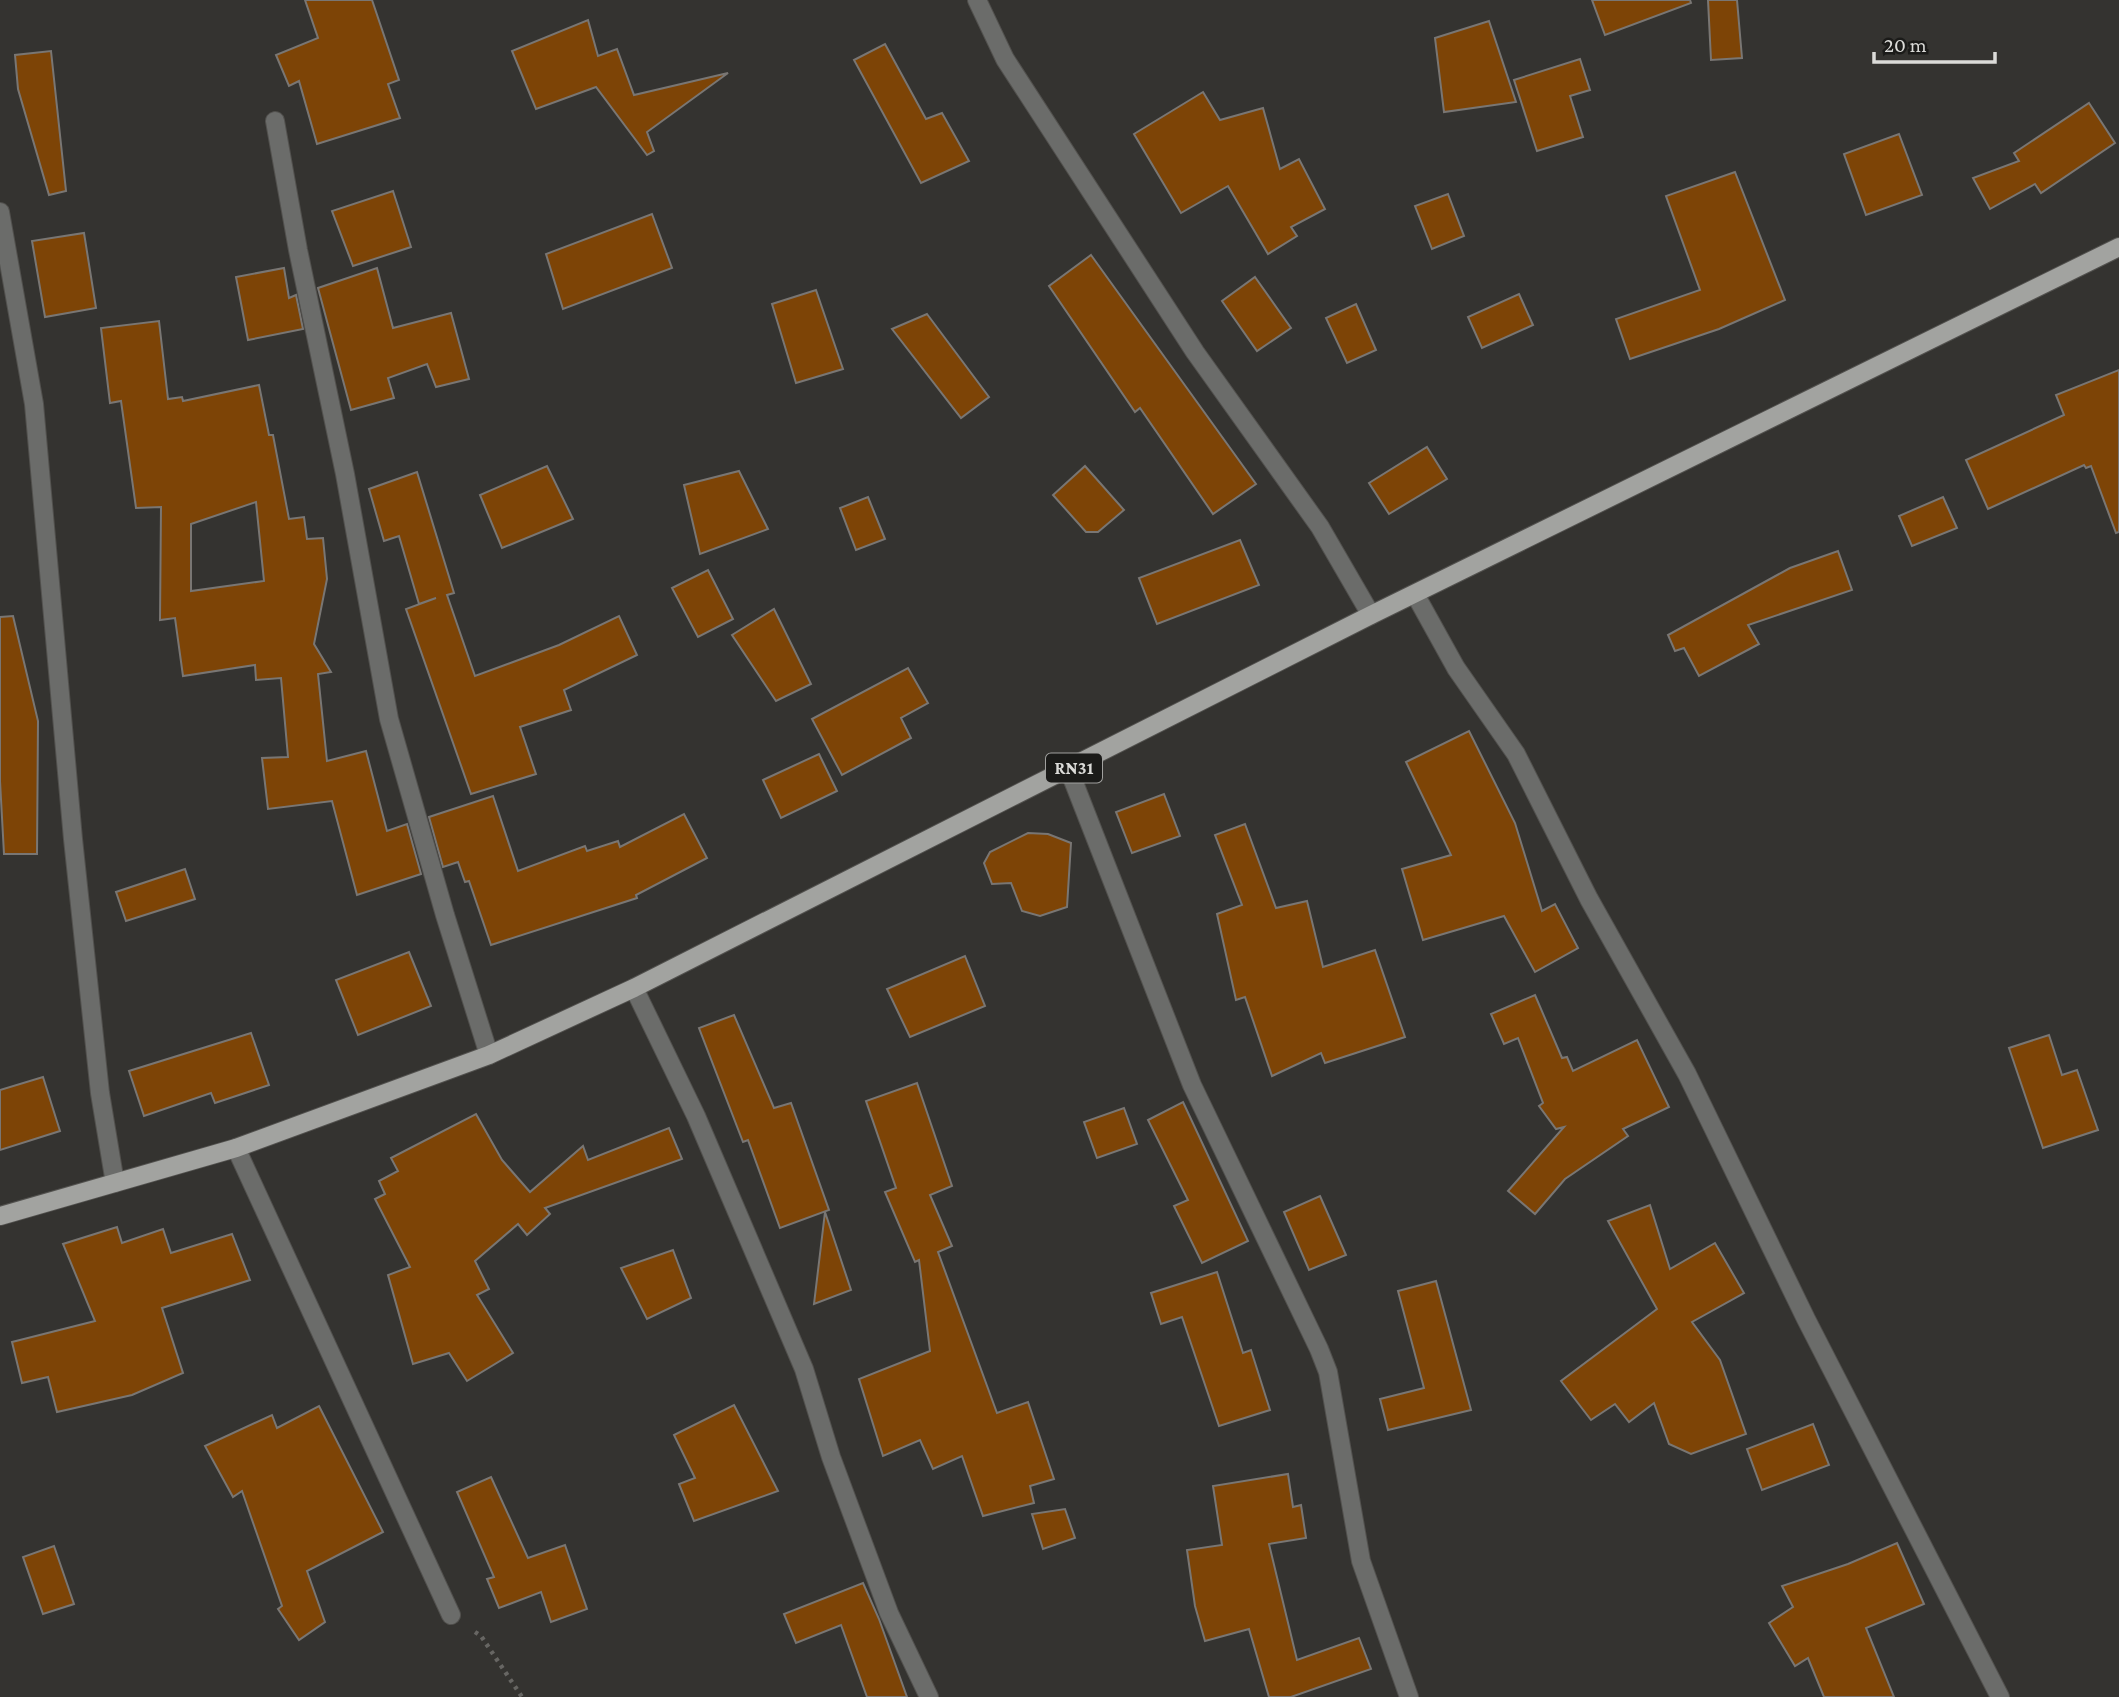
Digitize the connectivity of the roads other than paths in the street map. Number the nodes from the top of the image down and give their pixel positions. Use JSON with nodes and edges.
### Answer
{"nodes":[{"id":1,"x":977,"y":0,"type":"edge"},
{"id":2,"x":275,"y":121,"type":"dead end"},
{"id":3,"x":0,"y":212,"type":"edge"},
{"id":4,"x":2119,"y":247,"type":"edge"},
{"id":5,"x":1415,"y":594,"type":"junction"},
{"id":6,"x":1371,"y":615,"type":"junction"},
{"id":7,"x":1069,"y":770,"type":"junction"},
{"id":8,"x":634,"y":988,"type":"junction"},
{"id":9,"x":489,"y":1055,"type":"junction"},
{"id":10,"x":236,"y":1147,"type":"junction"},
{"id":11,"x":116,"y":1183,"type":"junction"},
{"id":12,"x":0,"y":1216,"type":"edge"},
{"id":13,"x":451,"y":1615,"type":"road end"},
{"id":14,"x":929,"y":1697,"type":"edge"},
{"id":15,"x":1409,"y":1697,"type":"edge"},
{"id":16,"x":2000,"y":1697,"type":"edge"}],
"edges":[{"from":1,"to":6,"type":"street"},
{"from":2,"to":9,"type":"street"},
{"from":3,"to":11,"type":"street"},
{"from":4,"to":5,"type":"main road","number":"RN31"},
{"from":5,"to":6,"type":"main road","number":"RN31"},
{"from":5,"to":16,"type":"street"},
{"from":6,"to":7,"type":"main road","number":"RN31"},
{"from":7,"to":8,"type":"main road","number":"RN31"},
{"from":7,"to":15,"type":"street"},
{"from":8,"to":9,"type":"main road","number":"RN31"},
{"from":8,"to":14,"type":"street"},
{"from":9,"to":10,"type":"main road","number":"RN31"},
{"from":10,"to":11,"type":"main road","number":"RN31"},
{"from":10,"to":13,"type":"street"},
{"from":11,"to":12,"type":"main road","number":"RN31"}]}
